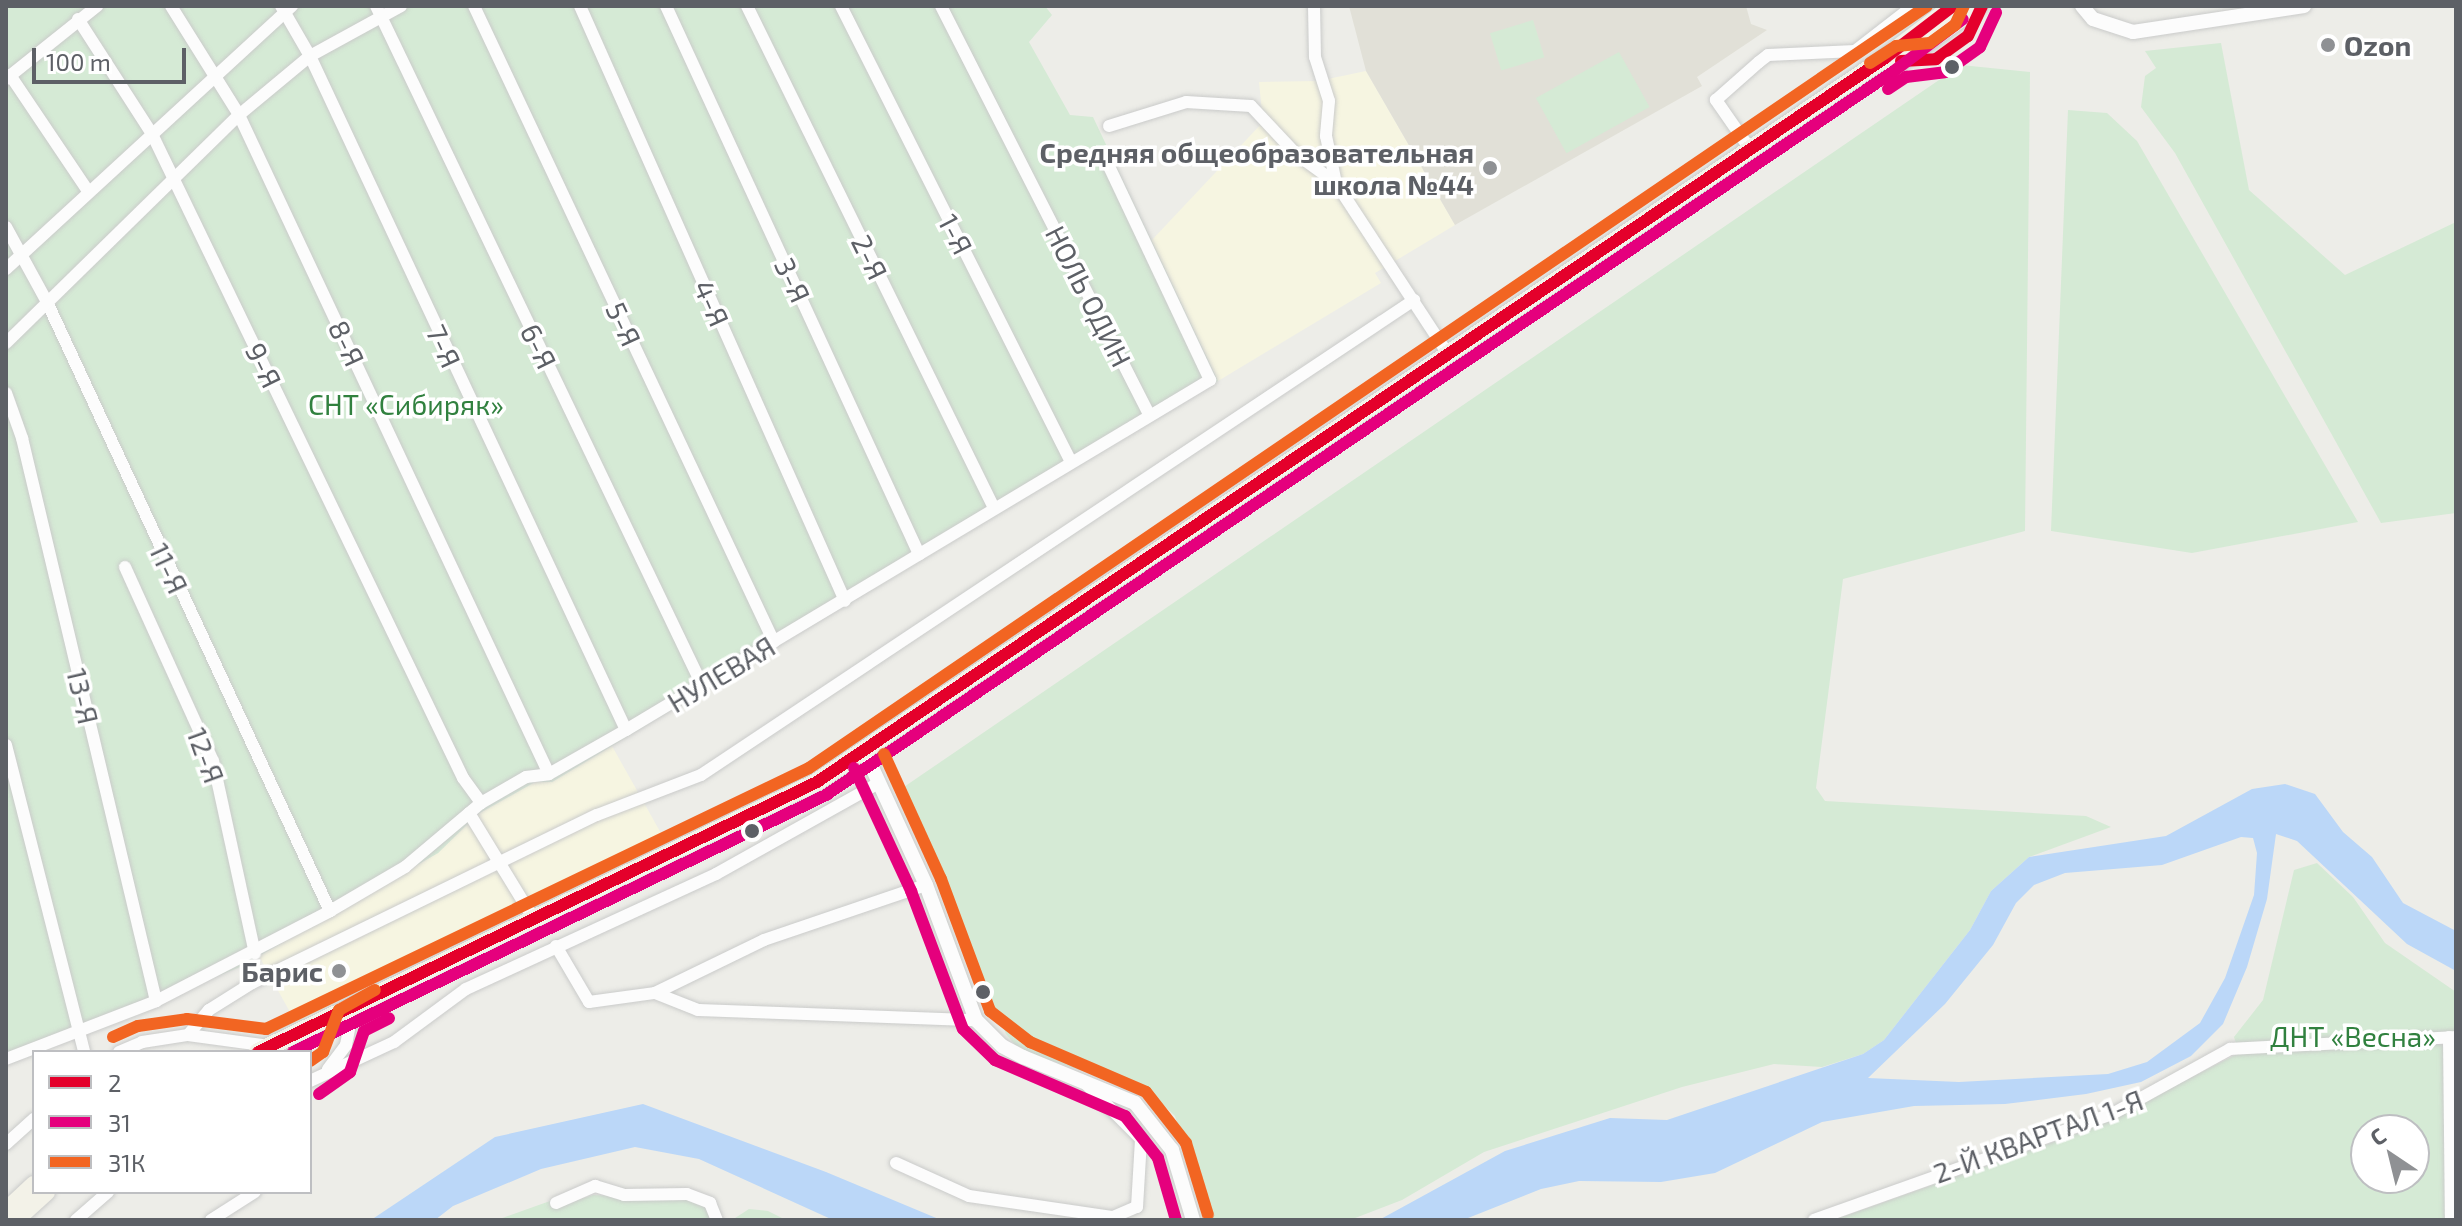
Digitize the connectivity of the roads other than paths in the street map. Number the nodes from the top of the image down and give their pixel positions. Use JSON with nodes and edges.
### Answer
{"nodes":[{"id":1,"x":97,"y":6,"type":"edge"},
{"id":2,"x":171,"y":6,"type":"edge"},
{"id":3,"x":401,"y":6,"type":"edge"},
{"id":4,"x":474,"y":6,"type":"edge"},
{"id":5,"x":580,"y":6,"type":"edge"},
{"id":6,"x":666,"y":6,"type":"edge"},
{"id":7,"x":747,"y":6,"type":"edge"},
{"id":8,"x":841,"y":6,"type":"edge"},
{"id":9,"x":941,"y":6,"type":"edge"},
{"id":10,"x":1314,"y":6,"type":"edge"},
{"id":11,"x":1888,"y":6,"type":"edge"},
{"id":12,"x":1913,"y":6,"type":"edge"},
{"id":13,"x":1953,"y":6,"type":"edge"},
{"id":14,"x":1978,"y":6,"type":"edge"},
{"id":15,"x":2082,"y":6,"type":"edge"},
{"id":16,"x":2304,"y":6,"type":"edge"},
{"id":17,"x":286,"y":8,"type":"edge"},
{"id":18,"x":378,"y":10,"type":"edge"},
{"id":19,"x":1900,"y":16,"type":"junction"},
{"id":20,"x":78,"y":19,"type":"junction"},
{"id":21,"x":310,"y":56,"type":"junction"},
{"id":22,"x":214,"y":74,"type":"junction"},
{"id":23,"x":8,"y":77,"type":"edge"},
{"id":24,"x":239,"y":115,"type":"junction"},
{"id":25,"x":1109,"y":126,"type":"dead end"},
{"id":26,"x":152,"y":134,"type":"junction"},
{"id":27,"x":1750,"y":149,"type":"junction"},
{"id":28,"x":1104,"y":156,"type":"dead end"},
{"id":29,"x":175,"y":181,"type":"junction"},
{"id":30,"x":1336,"y":183,"type":"junction"},
{"id":31,"x":88,"y":191,"type":"junction"},
{"id":32,"x":6,"y":227,"type":"edge"},
{"id":33,"x":23,"y":252,"type":"junction"},
{"id":34,"x":6,"y":269,"type":"edge"},
{"id":35,"x":1414,"y":300,"type":"junction"},
{"id":36,"x":47,"y":302,"type":"junction"},
{"id":37,"x":6,"y":343,"type":"edge"},
{"id":38,"x":1448,"y":354,"type":"junction"},
{"id":39,"x":6,"y":393,"type":"edge"},
{"id":40,"x":1149,"y":415,"type":"junction"},
{"id":41,"x":1071,"y":462,"type":"junction"},
{"id":42,"x":994,"y":508,"type":"junction"},
{"id":43,"x":919,"y":554,"type":"junction"},
{"id":44,"x":125,"y":567,"type":"dead end"},
{"id":45,"x":845,"y":601,"type":"junction"},
{"id":46,"x":774,"y":642,"type":"junction"},
{"id":47,"x":702,"y":685,"type":"junction"},
{"id":48,"x":626,"y":730,"type":"junction"},
{"id":49,"x":6,"y":745,"type":"edge"},
{"id":50,"x":869,"y":761,"type":"junction"},
{"id":51,"x":549,"y":774,"type":"junction"},
{"id":52,"x":879,"y":783,"type":"junction"},
{"id":53,"x":481,"y":803,"type":"junction"},
{"id":54,"x":469,"y":813,"type":"junction"},
{"id":55,"x":503,"y":863,"type":"junction"},
{"id":56,"x":926,"y":885,"type":"junction"},
{"id":57,"x":330,"y":911,"type":"junction"},
{"id":58,"x":533,"y":918,"type":"junction"},
{"id":59,"x":556,"y":946,"type":"junction"},
{"id":60,"x":255,"y":953,"type":"junction"},
{"id":61,"x":655,"y":993,"type":"junction"},
{"id":62,"x":156,"y":1001,"type":"junction"},
{"id":63,"x":351,"y":1020,"type":"junction"},
{"id":64,"x":976,"y":1020,"type":"junction"},
{"id":65,"x":78,"y":1032,"type":"junction"},
{"id":66,"x":188,"y":1035,"type":"junction"},
{"id":67,"x":2453,"y":1037,"type":"edge"},
{"id":68,"x":83,"y":1050,"type":"edge"},
{"id":69,"x":124,"y":1050,"type":"edge"},
{"id":70,"x":270,"y":1050,"type":"edge"},
{"id":71,"x":6,"y":1059,"type":"edge"},
{"id":72,"x":313,"y":1080,"type":"edge"},
{"id":73,"x":1083,"y":1082,"type":"junction"},
{"id":74,"x":32,"y":1121,"type":"edge"},
{"id":75,"x":2455,"y":1136,"type":"edge"},
{"id":76,"x":6,"y":1144,"type":"edge"},
{"id":77,"x":896,"y":1163,"type":"dead end"},
{"id":78,"x":32,"y":1187,"type":"edge"},
{"id":79,"x":44,"y":1194,"type":"edge"},
{"id":80,"x":106,"y":1194,"type":"edge"},
{"id":81,"x":252,"y":1194,"type":"edge"},
{"id":82,"x":556,"y":1203,"type":"dead end"},
{"id":83,"x":6,"y":1211,"type":"edge"},
{"id":84,"x":15,"y":1220,"type":"edge"},
{"id":85,"x":76,"y":1220,"type":"edge"},
{"id":86,"x":211,"y":1220,"type":"edge"},
{"id":87,"x":717,"y":1220,"type":"edge"},
{"id":88,"x":1193,"y":1220,"type":"edge"},
{"id":89,"x":1814,"y":1220,"type":"edge"},
{"id":90,"x":2449,"y":1220,"type":"edge"}],
"edges":[{"from":1,"to":20,"type":"street"},
{"from":2,"to":22,"type":"street","name":"8-Я"},
{"from":3,"to":18,"type":"street"},
{"from":4,"to":46,"type":"street","name":"5-Я"},
{"from":5,"to":45,"type":"street","name":"4-Я"},
{"from":6,"to":43,"type":"street","name":"3-Я"},
{"from":7,"to":42,"type":"street","name":"2-Я"},
{"from":8,"to":41,"type":"street","name":"1-Я"},
{"from":9,"to":40,"type":"street","name":"НОЛЬ ОДИН"},
{"from":10,"to":30,"type":"street"},
{"from":11,"to":19,"type":"street"},
{"from":12,"to":19,"type":"street"},
{"from":13,"to":27,"type":"main road"},
{"from":14,"to":50,"type":"main road"},
{"from":15,"to":16,"type":"street"},
{"from":17,"to":21,"type":"street","name":"7-Я"},
{"from":17,"to":22,"type":"street"},
{"from":18,"to":21,"type":"street"},
{"from":18,"to":47,"type":"street","name":"6-Я"},
{"from":19,"to":27,"type":"street"},
{"from":20,"to":23,"type":"street"},
{"from":20,"to":26,"type":"street","name":"9-Я"},
{"from":21,"to":24,"type":"street"},
{"from":21,"to":48,"type":"street","name":"7-Я"},
{"from":22,"to":24,"type":"street","name":"8-Я"},
{"from":22,"to":26,"type":"street"},
{"from":23,"to":31,"type":"street"},
{"from":24,"to":29,"type":"street"},
{"from":24,"to":51,"type":"street","name":"8-Я"},
{"from":25,"to":30,"type":"street"},
{"from":26,"to":29,"type":"street","name":"9-Я"},
{"from":26,"to":31,"type":"street"},
{"from":27,"to":38,"type":"main road"},
{"from":28,"to":40,"type":"street","name":"НУЛЕВАЯ"},
{"from":29,"to":36,"type":"street"},
{"from":29,"to":53,"type":"street","name":"9-Я"},
{"from":30,"to":35,"type":"street"},
{"from":31,"to":33,"type":"street"},
{"from":32,"to":33,"type":"street","name":"11-Я"},
{"from":33,"to":34,"type":"street"},
{"from":33,"to":36,"type":"street","name":"11-Я"},
{"from":35,"to":38,"type":"street"},
{"from":35,"to":55,"type":"street"},
{"from":36,"to":37,"type":"street"},
{"from":36,"to":57,"type":"street","name":"11-Я"},
{"from":38,"to":58,"type":"main road"},
{"from":39,"to":62,"type":"street","name":"13-Я"},
{"from":40,"to":41,"type":"street","name":"НУЛЕВАЯ"},
{"from":41,"to":42,"type":"street","name":"НУЛЕВАЯ"},
{"from":42,"to":43,"type":"street","name":"НУЛЕВАЯ"},
{"from":43,"to":45,"type":"street","name":"НУЛЕВАЯ"},
{"from":44,"to":60,"type":"street","name":"12-Я"},
{"from":45,"to":46,"type":"street","name":"НУЛЕВАЯ"},
{"from":46,"to":47,"type":"street","name":"НУЛЕВАЯ"},
{"from":47,"to":48,"type":"street","name":"НУЛЕВАЯ"},
{"from":48,"to":51,"type":"street","name":"НУЛЕВАЯ"},
{"from":49,"to":65,"type":"street"},
{"from":50,"to":52,"type":"street"},
{"from":50,"to":63,"type":"main road"},
{"from":51,"to":53,"type":"street","name":"НУЛЕВАЯ"},
{"from":52,"to":56,"type":"street"},
{"from":52,"to":59,"type":"street"},
{"from":53,"to":54,"type":"street","name":"НУЛЕВАЯ"},
{"from":54,"to":55,"type":"street"},
{"from":54,"to":57,"type":"street","name":"НУЛЕВАЯ"},
{"from":55,"to":58,"type":"street"},
{"from":55,"to":66,"type":"street"},
{"from":56,"to":61,"type":"street"},
{"from":56,"to":64,"type":"street"},
{"from":57,"to":60,"type":"street","name":"НУЛЕВАЯ"},
{"from":58,"to":70,"type":"main road"},
{"from":59,"to":61,"type":"street"},
{"from":59,"to":72,"type":"street"},
{"from":60,"to":62,"type":"street","name":"НУЛЕВАЯ"},
{"from":61,"to":64,"type":"street"},
{"from":62,"to":65,"type":"street","name":"НУЛЕВАЯ"},
{"from":63,"to":70,"type":"main road"},
{"from":63,"to":72,"type":"street"},
{"from":64,"to":73,"type":"street"},
{"from":65,"to":68,"type":"street"},
{"from":65,"to":71,"type":"street","name":"НУЛЕВАЯ"},
{"from":66,"to":69,"type":"street"},
{"from":66,"to":70,"type":"street"},
{"from":67,"to":75,"type":"street"},
{"from":67,"to":89,"type":"street","name":"2-Й КВАРТАЛ 1-Я"},
{"from":73,"to":77,"type":"street"},
{"from":73,"to":88,"type":"street"},
{"from":74,"to":76,"type":"street"},
{"from":75,"to":90,"type":"street"},
{"from":78,"to":83,"type":"main road"},
{"from":79,"to":84,"type":"main road"},
{"from":80,"to":85,"type":"street"},
{"from":81,"to":86,"type":"street"},
{"from":82,"to":87,"type":"street"}]}
